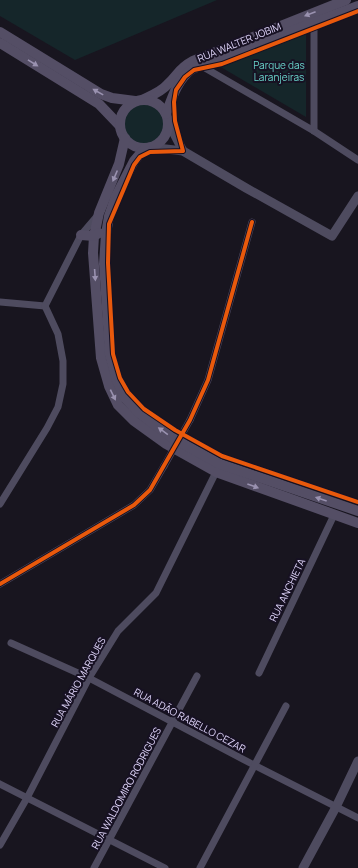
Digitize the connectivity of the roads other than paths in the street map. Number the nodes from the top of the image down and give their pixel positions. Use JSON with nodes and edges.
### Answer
{"nodes":[{"id":1,"x":346,"y":0,"type":"edge"},
{"id":2,"x":358,"y":6,"type":"edge"},
{"id":3,"x":314,"y":23,"type":"junction"},
{"id":4,"x":0,"y":32,"type":"edge"},
{"id":5,"x":0,"y":43,"type":"edge"},
{"id":6,"x":202,"y":66,"type":"junction"},
{"id":7,"x":139,"y":100,"type":"junction"},
{"id":8,"x":167,"y":118,"type":"junction"},
{"id":9,"x":120,"y":126,"type":"junction"},
{"id":10,"x":314,"y":131,"type":"junction"},
{"id":11,"x":125,"y":138,"type":"junction"},
{"id":12,"x":147,"y":147,"type":"junction"},
{"id":13,"x":183,"y":150,"type":"junction"},
{"id":14,"x":358,"y":160,"type":"edge"},
{"id":15,"x":116,"y":196,"type":"junction"},
{"id":16,"x":358,"y":196,"type":"edge"},
{"id":17,"x":104,"y":215,"type":"junction"},
{"id":18,"x":252,"y":222,"type":"dead end"},
{"id":19,"x":81,"y":235,"type":"junction"},
{"id":20,"x":94,"y":236,"type":"junction"},
{"id":21,"x":0,"y":302,"type":"edge"},
{"id":22,"x":45,"y":306,"type":"junction"},
{"id":23,"x":216,"y":472,"type":"junction"},
{"id":24,"x":0,"y":504,"type":"edge"},
{"id":25,"x":358,"y":511,"type":"edge"},
{"id":26,"x":334,"y":515,"type":"junction"},
{"id":27,"x":358,"y":523,"type":"edge"},
{"id":28,"x":0,"y":584,"type":"edge"},
{"id":29,"x":11,"y":643,"type":"dead end"},
{"id":30,"x":259,"y":673,"type":"dead end"},
{"id":31,"x":197,"y":676,"type":"dead end"},
{"id":32,"x":89,"y":678,"type":"junction"},
{"id":33,"x":286,"y":706,"type":"dead end"},
{"id":34,"x":172,"y":722,"type":"junction"},
{"id":35,"x":358,"y":761,"type":"edge"},
{"id":36,"x":254,"y":765,"type":"junction"},
{"id":37,"x":0,"y":784,"type":"edge"},
{"id":38,"x":27,"y":798,"type":"junction"},
{"id":39,"x":336,"y":807,"type":"junction"},
{"id":40,"x":358,"y":818,"type":"edge"},
{"id":41,"x":110,"y":839,"type":"junction"},
{"id":42,"x":0,"y":845,"type":"edge"},
{"id":43,"x":94,"y":868,"type":"edge"},
{"id":44,"x":165,"y":868,"type":"edge"},
{"id":45,"x":200,"y":868,"type":"edge"},
{"id":46,"x":303,"y":868,"type":"edge"}],
"edges":[{"from":1,"to":7,"type":"main road","name":"RUA WALTER JOBIM","one_way":true},
{"from":2,"to":3,"type":"main road","name":"RUA WALTER JOBIM"},
{"from":3,"to":6,"type":"main road","name":"RUA WALTER JOBIM"},
{"from":3,"to":10,"type":"street"},
{"from":7,"to":4,"type":"main road","one_way":true},
{"from":5,"to":9,"type":"main road","one_way":true},
{"from":6,"to":8,"type":"main road","name":"RUA WALTER JOBIM"},
{"from":6,"to":10,"type":"street"},
{"from":7,"to":8,"type":"main road"},
{"from":7,"to":9,"type":"main road"},
{"from":8,"to":12,"type":"main road"},
{"from":8,"to":13,"type":"street"},
{"from":9,"to":11,"type":"main road"},
{"from":10,"to":14,"type":"street"},
{"from":11,"to":12,"type":"main road"},
{"from":11,"to":17,"type":"main road","one_way":true},
{"from":12,"to":13,"type":"street"},
{"from":12,"to":15,"type":"main road"},
{"from":13,"to":16,"type":"street"},
{"from":15,"to":17,"type":"main road"},
{"from":15,"to":20,"type":"main road"},
{"from":17,"to":19,"type":"street"},
{"from":17,"to":20,"type":"main road"},
{"from":25,"to":17,"type":"main road","one_way":true},
{"from":18,"to":28,"type":"street","bridge":true},
{"from":19,"to":20,"type":"main road"},
{"from":19,"to":22,"type":"street"},
{"from":20,"to":23,"type":"main road","one_way":true},
{"from":21,"to":22,"type":"street"},
{"from":22,"to":24,"type":"street"},
{"from":23,"to":26,"type":"main road","one_way":true},
{"from":23,"to":32,"type":"street","name":"RUA MÁRIO MARQUES"},
{"from":26,"to":27,"type":"main road"},
{"from":26,"to":30,"type":"street","name":"RUA ANCHIETA"},
{"from":29,"to":32,"type":"street","name":"RUA ADÃO RABELLO CEZAR"},
{"from":31,"to":34,"type":"street","name":"RUA WALDOMIRO RODRIGUES"},
{"from":32,"to":34,"type":"street","name":"RUA ADÃO RABELLO CEZAR"},
{"from":32,"to":38,"type":"street","name":"RUA MÁRIO MARQUES"},
{"from":33,"to":36,"type":"street"},
{"from":34,"to":36,"type":"street","name":"RUA ADÃO RABELLO CEZAR"},
{"from":34,"to":41,"type":"street","name":"RUA WALDOMIRO RODRIGUES"},
{"from":35,"to":39,"type":"street"},
{"from":36,"to":39,"type":"street","name":"RUA ADÃO RABELLO CEZAR"},
{"from":36,"to":45,"type":"street"},
{"from":37,"to":38,"type":"street"},
{"from":38,"to":41,"type":"street"},
{"from":38,"to":42,"type":"street","name":"RUA MÁRIO MARQUES"},
{"from":39,"to":40,"type":"street","name":"RUA ADÃO RABELLO CEZAR"},
{"from":39,"to":46,"type":"street"},
{"from":41,"to":43,"type":"street","name":"RUA WALDOMIRO RODRIGUES"},
{"from":41,"to":44,"type":"street"}]}
